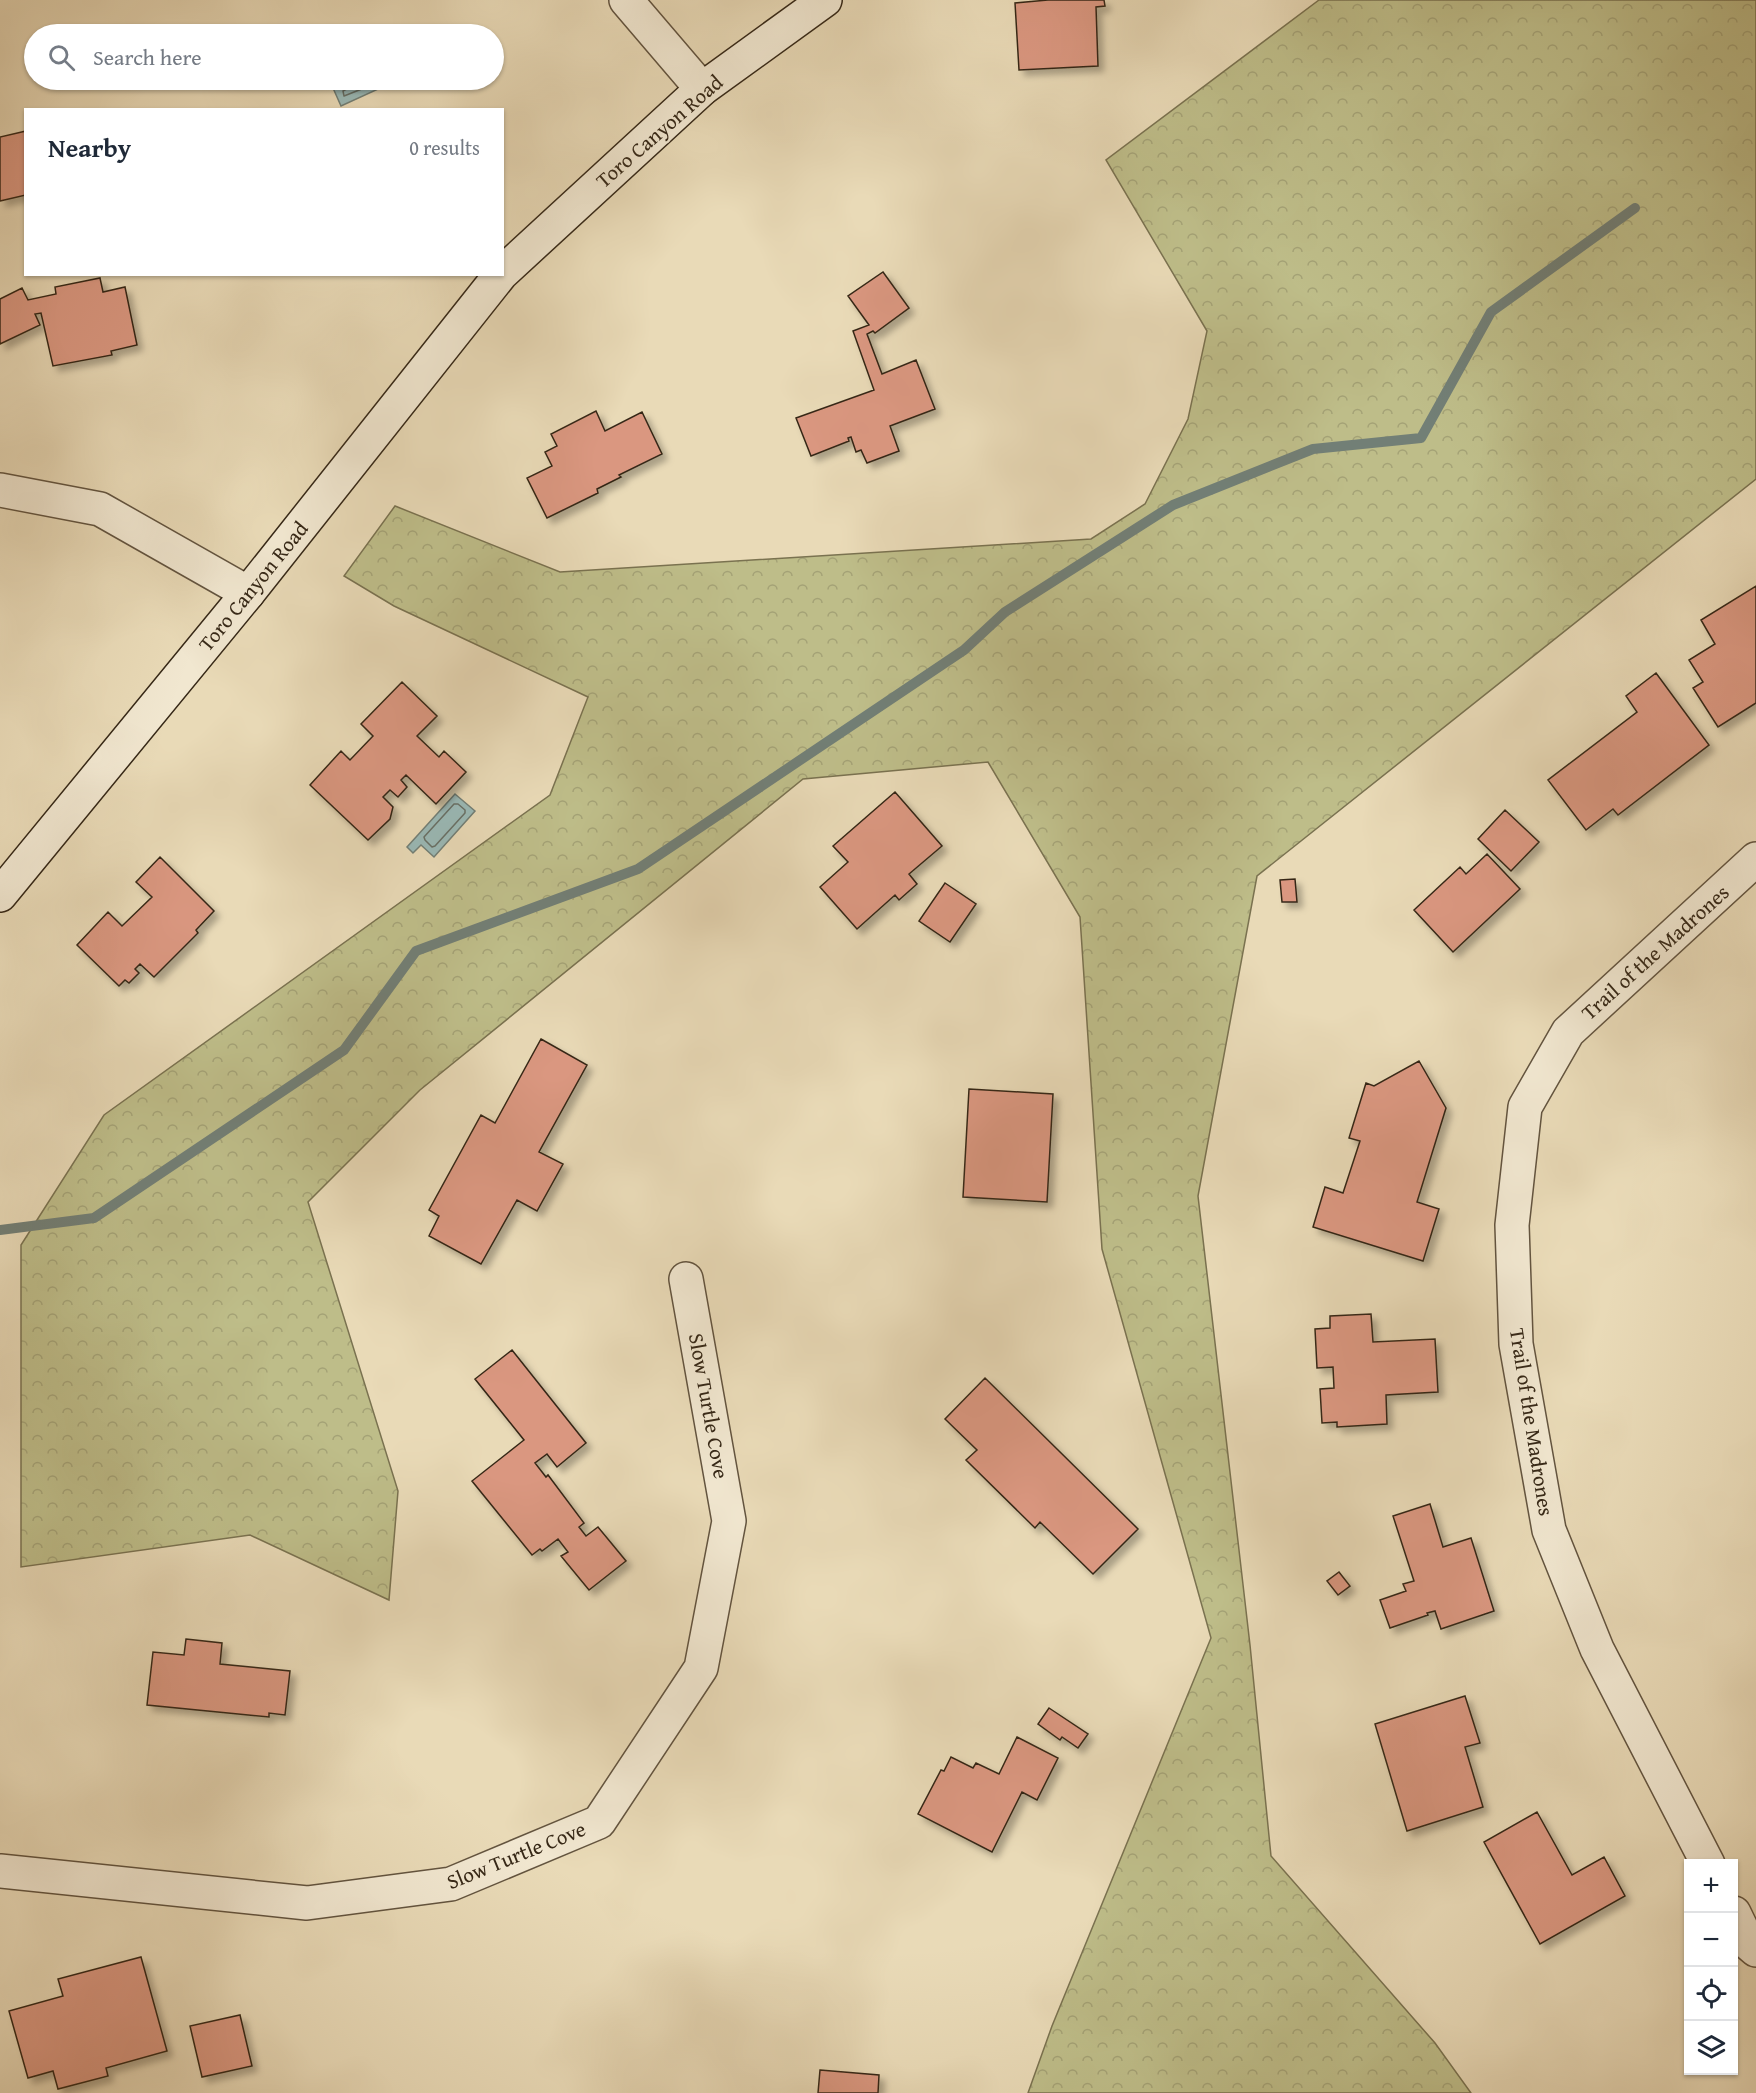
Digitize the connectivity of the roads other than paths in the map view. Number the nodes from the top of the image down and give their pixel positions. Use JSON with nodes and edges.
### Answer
{"nodes":[{"id":1,"x":626,"y":0,"type":"edge"},
{"id":2,"x":825,"y":0,"type":"edge"},
{"id":3,"x":702,"y":89,"type":"junction"},
{"id":4,"x":504,"y":272,"type":"edge"},
{"id":5,"x":500,"y":276,"type":"edge"},
{"id":6,"x":0,"y":490,"type":"edge"},
{"id":7,"x":248,"y":593,"type":"junction"},
{"id":8,"x":1756,"y":859,"type":"edge"},
{"id":9,"x":0,"y":895,"type":"edge"},
{"id":10,"x":686,"y":1280,"type":"dead end"},
{"id":11,"x":1706,"y":1859,"type":"edge"},
{"id":12,"x":0,"y":1871,"type":"edge"},
{"id":13,"x":1738,"y":1921,"type":"edge"},
{"id":14,"x":1756,"y":1950,"type":"edge"}],
"edges":[{"from":1,"to":3,"type":"street"},
{"from":2,"to":3,"type":"street","name":"Toro Canyon Road"},
{"from":3,"to":4,"type":"street","name":"Toro Canyon Road"},
{"from":5,"to":7,"type":"street","name":"Toro Canyon Road"},
{"from":6,"to":7,"type":"street"},
{"from":7,"to":9,"type":"street","name":"Toro Canyon Road"},
{"from":8,"to":11,"type":"street","name":"Trail of the Madrones"},
{"from":10,"to":12,"type":"street","name":"Slow Turtle Cove"},
{"from":13,"to":14,"type":"street"}]}
